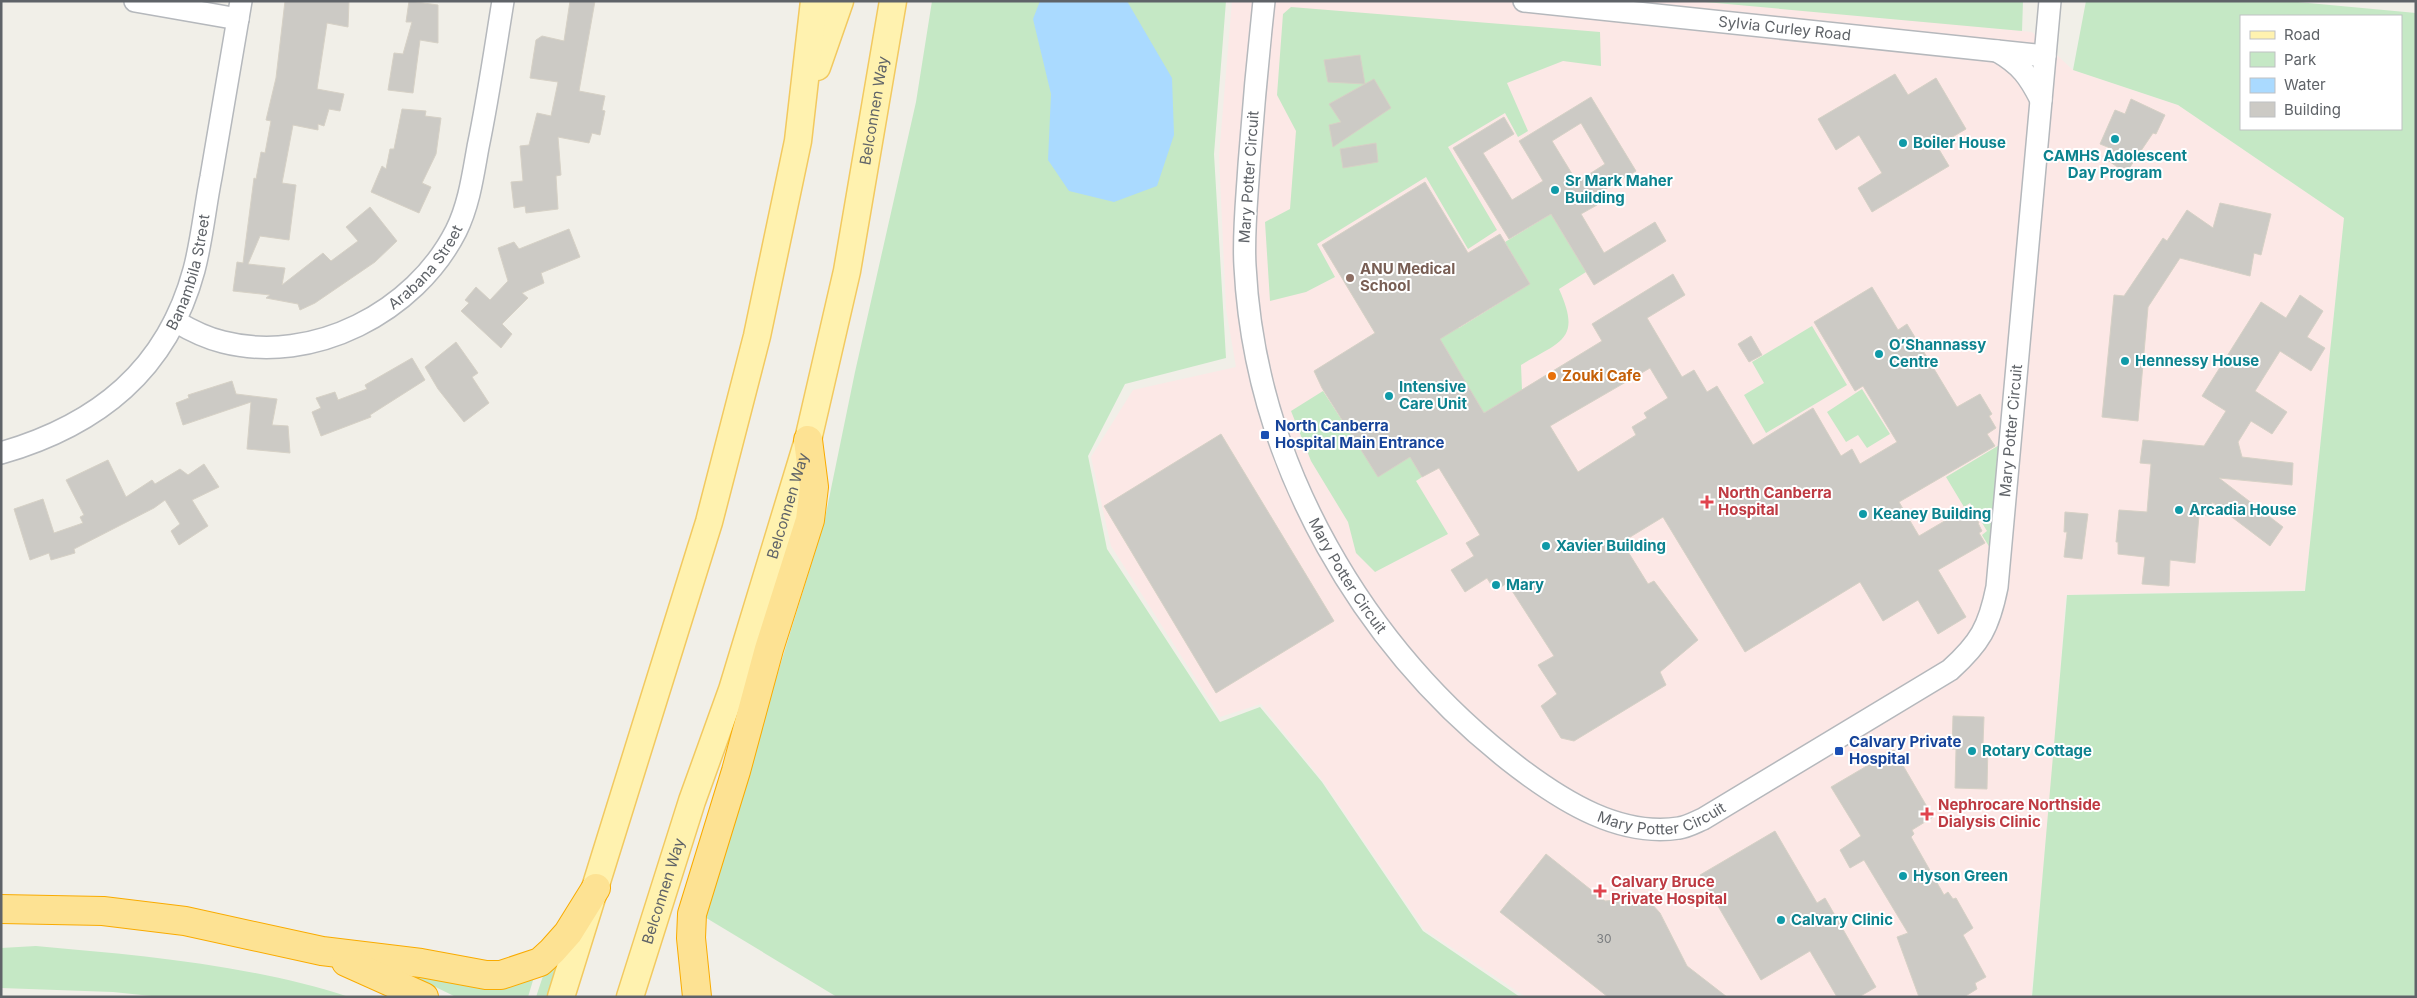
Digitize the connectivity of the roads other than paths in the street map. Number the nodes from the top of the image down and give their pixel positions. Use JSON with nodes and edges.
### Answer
{"nodes":[{"id":1,"x":135,"y":1,"type":"edge"},
{"id":2,"x":502,"y":1,"type":"edge"},
{"id":3,"x":814,"y":1,"type":"edge"},
{"id":4,"x":840,"y":1,"type":"edge"},
{"id":5,"x":893,"y":1,"type":"edge"},
{"id":6,"x":1264,"y":1,"type":"edge"},
{"id":7,"x":1524,"y":1,"type":"edge"},
{"id":8,"x":2050,"y":1,"type":"edge"},
{"id":9,"x":239,"y":10,"type":"edge"},
{"id":10,"x":1996,"y":50,"type":"junction"},
{"id":11,"x":2045,"y":56,"type":"junction"},
{"id":12,"x":2041,"y":100,"type":"junction"},
{"id":13,"x":803,"y":103,"type":"junction"},
{"id":14,"x":175,"y":321,"type":"junction"},
{"id":15,"x":808,"y":440,"type":"junction"},
{"id":16,"x":1,"y":453,"type":"edge"},
{"id":17,"x":596,"y":888,"type":"junction"},
{"id":18,"x":1,"y":909,"type":"edge"},
{"id":19,"x":322,"y":951,"type":"junction"},
{"id":20,"x":421,"y":996,"type":"edge"},
{"id":21,"x":561,"y":997,"type":"edge"},
{"id":22,"x":630,"y":997,"type":"edge"},
{"id":23,"x":697,"y":997,"type":"edge"}],
"edges":[{"from":1,"to":9,"type":"street"},
{"from":2,"to":14,"type":"street","name":"Arabana Street"},
{"from":3,"to":13,"type":"main road"},
{"from":4,"to":13,"type":"main road"},
{"from":5,"to":15,"type":"main road","name":"Belconnen Way"},
{"from":6,"to":12,"type":"street","name":"Mary Potter Circuit"},
{"from":7,"to":10,"type":"street","name":"Sylvia Curley Road"},
{"from":8,"to":11,"type":"street","name":"Mary Potter Circuit"},
{"from":9,"to":14,"type":"street","name":"Banambila Street"},
{"from":10,"to":11,"type":"street","name":"Sylvia Curley Road"},
{"from":10,"to":12,"type":"street"},
{"from":11,"to":12,"type":"street","name":"Mary Potter Circuit"},
{"from":13,"to":17,"type":"main road"},
{"from":14,"to":16,"type":"street","name":"Banambila Street"},
{"from":15,"to":22,"type":"main road","name":"Belconnen Way"},
{"from":15,"to":23,"type":"highway"},
{"from":17,"to":19,"type":"highway"},
{"from":17,"to":21,"type":"main road"},
{"from":18,"to":19,"type":"highway"},
{"from":19,"to":20,"type":"highway"}]}
